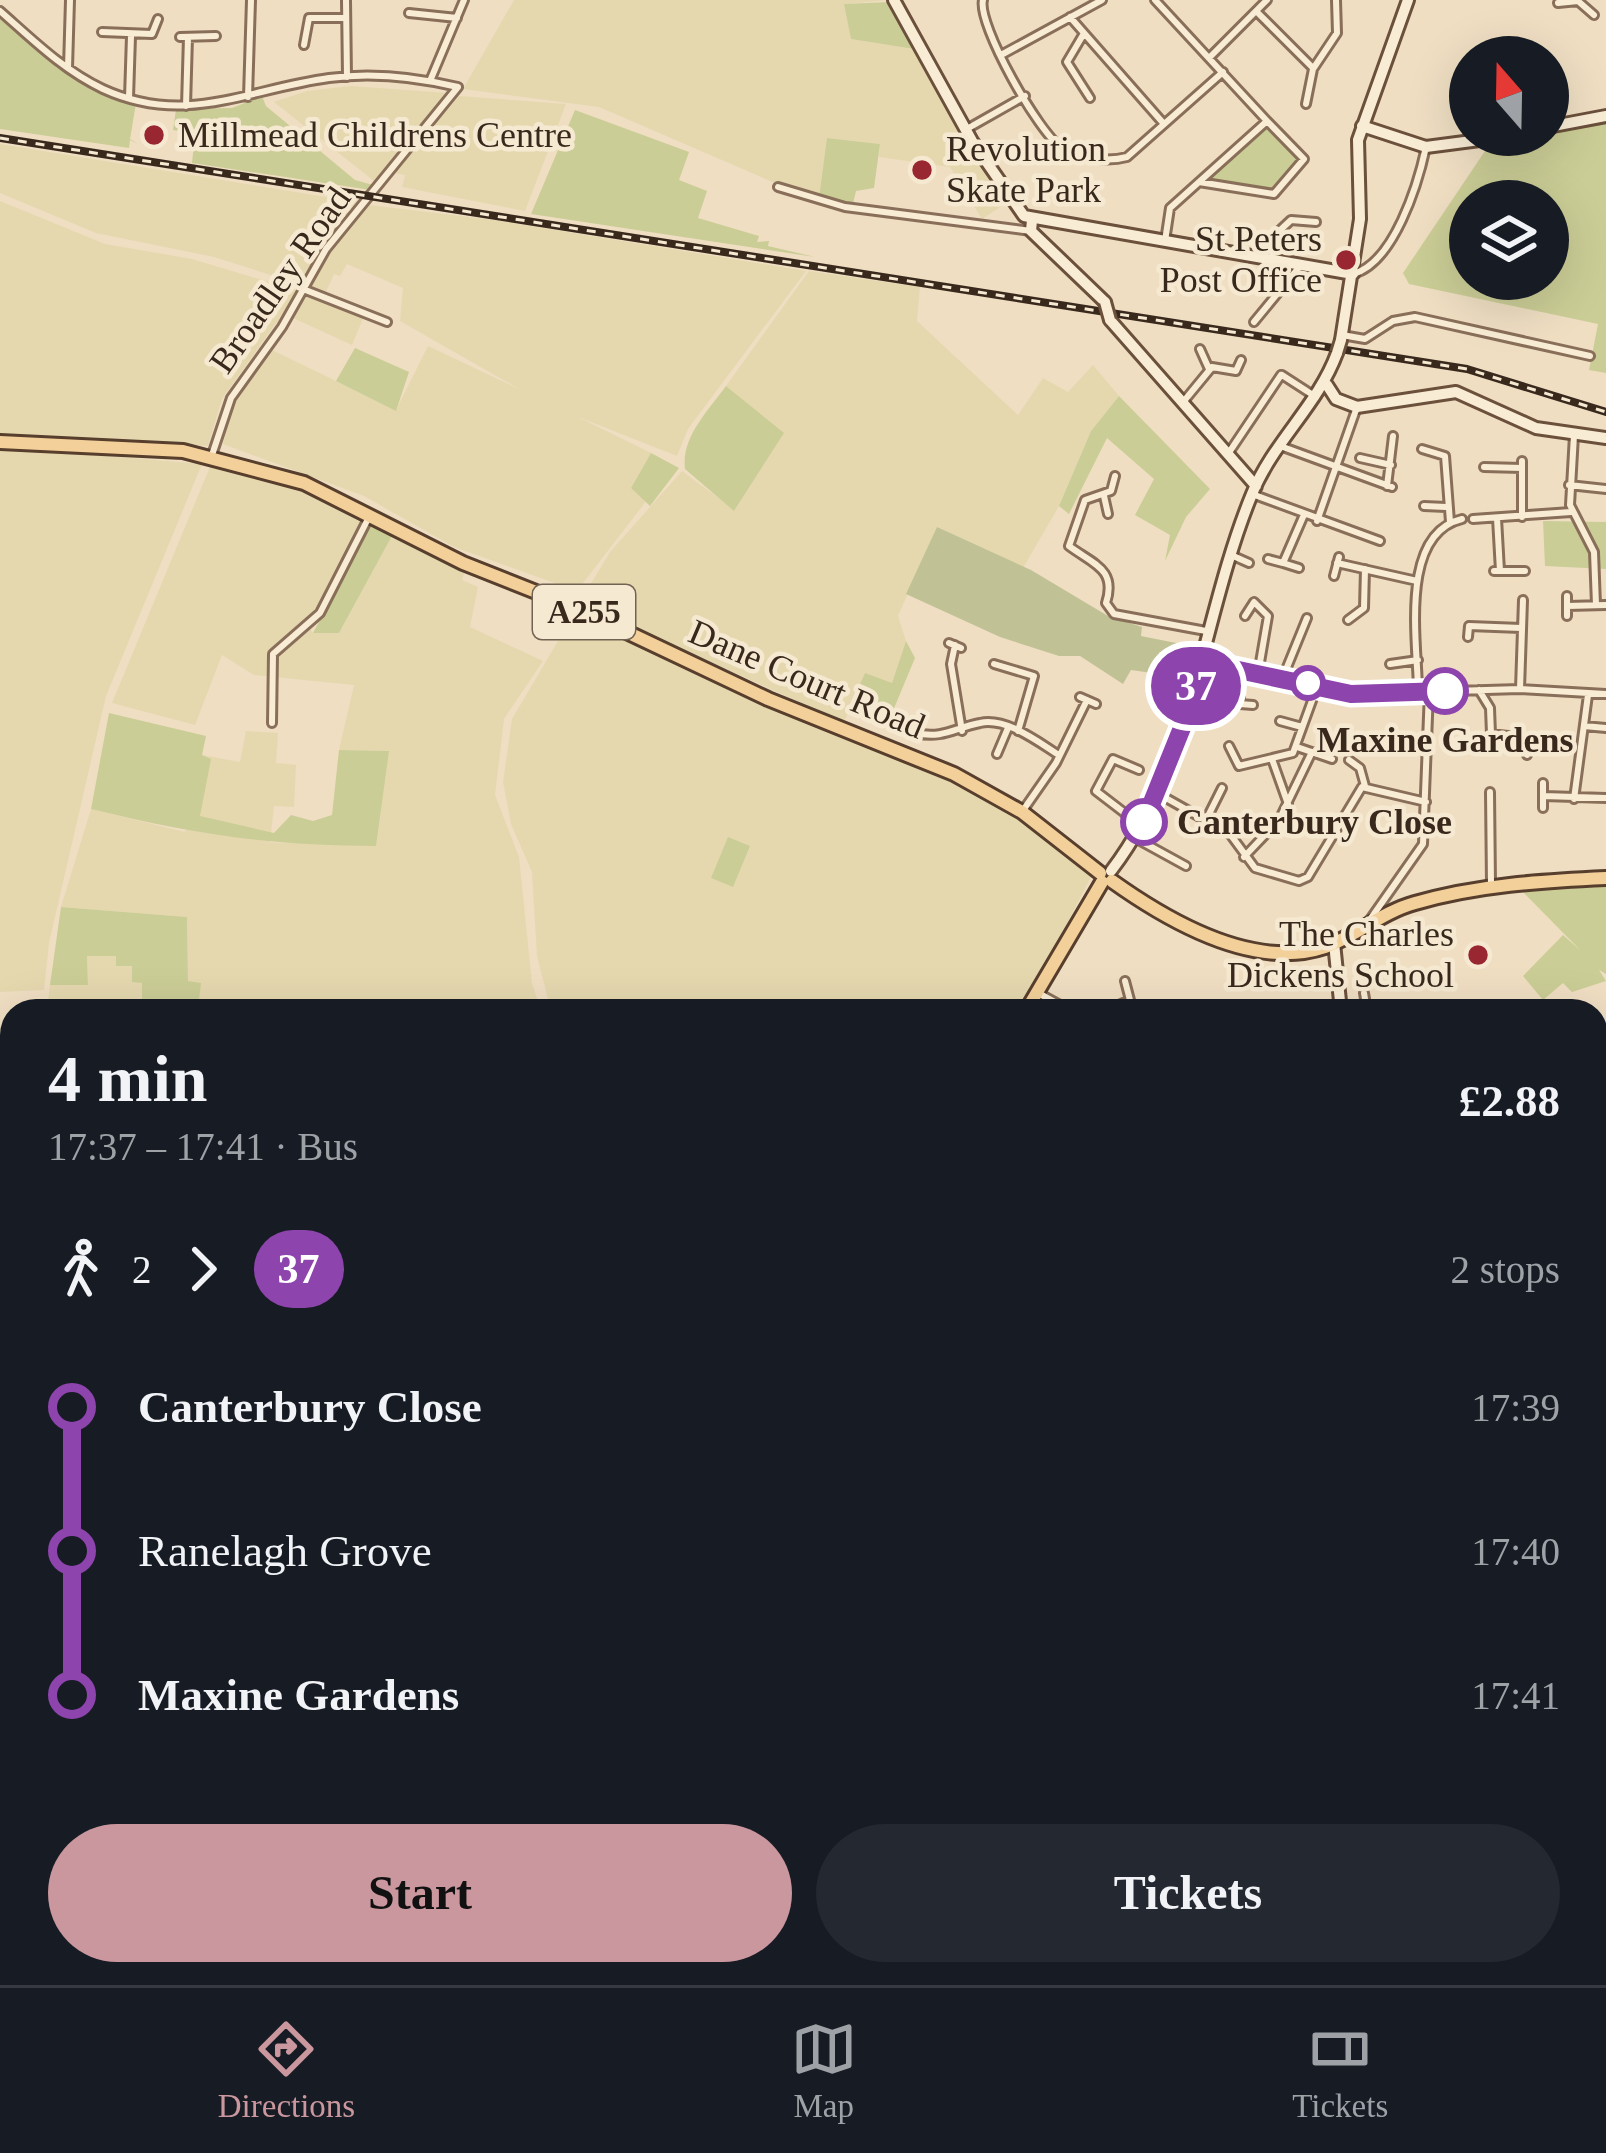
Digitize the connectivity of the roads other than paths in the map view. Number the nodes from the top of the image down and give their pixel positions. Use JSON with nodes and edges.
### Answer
{"nodes":[{"id":1,"x":70,"y":0,"type":"edge"},
{"id":2,"x":251,"y":0,"type":"edge"},
{"id":3,"x":346,"y":0,"type":"edge"},
{"id":4,"x":433,"y":0,"type":"edge"},
{"id":5,"x":464,"y":0,"type":"edge"},
{"id":6,"x":894,"y":0,"type":"edge"},
{"id":7,"x":983,"y":0,"type":"edge"},
{"id":8,"x":1102,"y":0,"type":"edge"},
{"id":9,"x":1155,"y":0,"type":"edge"},
{"id":10,"x":1267,"y":0,"type":"edge"},
{"id":11,"x":1336,"y":0,"type":"edge"},
{"id":12,"x":1408,"y":0,"type":"edge"},
{"id":13,"x":1582,"y":1,"type":"edge"},
{"id":14,"x":1562,"y":4,"type":"edge"},
{"id":15,"x":0,"y":11,"type":"edge"},
{"id":16,"x":1256,"y":11,"type":"junction"},
{"id":17,"x":409,"y":13,"type":"dead end"},
{"id":18,"x":433,"y":14,"type":"junction"},
{"id":19,"x":1594,"y":14,"type":"dead end"},
{"id":20,"x":1070,"y":17,"type":"junction"},
{"id":21,"x":344,"y":18,"type":"junction"},
{"id":22,"x":457,"y":18,"type":"junction"},
{"id":23,"x":158,"y":19,"type":"dead end"},
{"id":24,"x":102,"y":32,"type":"dead end"},
{"id":25,"x":1083,"y":34,"type":"junction"},
{"id":26,"x":131,"y":35,"type":"junction"},
{"id":27,"x":216,"y":36,"type":"dead end"},
{"id":28,"x":290,"y":42,"type":"dead end"},
{"id":29,"x":1001,"y":55,"type":"junction"},
{"id":30,"x":1209,"y":58,"type":"junction"},
{"id":31,"x":68,"y":68,"type":"junction"},
{"id":32,"x":1313,"y":69,"type":"junction"},
{"id":33,"x":1223,"y":72,"type":"junction"},
{"id":34,"x":347,"y":76,"type":"junction"},
{"id":35,"x":430,"y":82,"type":"junction"},
{"id":36,"x":248,"y":97,"type":"junction"},
{"id":37,"x":1025,"y":97,"type":"junction"},
{"id":38,"x":129,"y":98,"type":"junction"},
{"id":39,"x":1090,"y":98,"type":"dead end"},
{"id":40,"x":1306,"y":104,"type":"dead end"},
{"id":41,"x":186,"y":106,"type":"junction"},
{"id":42,"x":1606,"y":116,"type":"edge"},
{"id":43,"x":1267,"y":121,"type":"junction"},
{"id":44,"x":1569,"y":123,"type":"edge"},
{"id":45,"x":1163,"y":124,"type":"junction"},
{"id":46,"x":1363,"y":127,"type":"junction"},
{"id":47,"x":965,"y":130,"type":"junction"},
{"id":48,"x":1449,"y":144,"type":"edge"},
{"id":49,"x":1426,"y":147,"type":"junction"},
{"id":50,"x":1199,"y":182,"type":"junction"},
{"id":51,"x":778,"y":187,"type":"dead end"},
{"id":52,"x":1316,"y":222,"type":"dead end"},
{"id":53,"x":1032,"y":225,"type":"junction"},
{"id":54,"x":1165,"y":241,"type":"junction"},
{"id":55,"x":1272,"y":257,"type":"junction"},
{"id":56,"x":1303,"y":262,"type":"junction"},
{"id":57,"x":1353,"y":274,"type":"junction"},
{"id":58,"x":303,"y":289,"type":"junction"},
{"id":59,"x":386,"y":322,"type":"dead end"},
{"id":60,"x":1254,"y":322,"type":"dead end"},
{"id":61,"x":1340,"y":342,"type":"junction"},
{"id":62,"x":1200,"y":349,"type":"dead end"},
{"id":63,"x":1590,"y":356,"type":"dead end"},
{"id":64,"x":1241,"y":360,"type":"dead end"},
{"id":65,"x":1210,"y":369,"type":"junction"},
{"id":66,"x":1322,"y":392,"type":"junction"},
{"id":67,"x":1184,"y":401,"type":"junction"},
{"id":68,"x":1357,"y":406,"type":"junction"},
{"id":69,"x":1574,"y":435,"type":"junction"},
{"id":70,"x":1393,"y":436,"type":"dead end"},
{"id":71,"x":1606,"y":437,"type":"edge"},
{"id":72,"x":0,"y":442,"type":"edge"},
{"id":73,"x":1282,"y":447,"type":"junction"},
{"id":74,"x":1422,"y":449,"type":"dead end"},
{"id":75,"x":1228,"y":454,"type":"junction"},
{"id":76,"x":212,"y":457,"type":"junction"},
{"id":77,"x":1360,"y":458,"type":"dead end"},
{"id":78,"x":1390,"y":466,"type":"junction"},
{"id":79,"x":1488,"y":466,"type":"dead end"},
{"id":80,"x":1335,"y":469,"type":"junction"},
{"id":81,"x":1115,"y":476,"type":"dead end"},
{"id":82,"x":1569,"y":484,"type":"junction"},
{"id":83,"x":1606,"y":489,"type":"edge"},
{"id":84,"x":1254,"y":490,"type":"junction"},
{"id":85,"x":1104,"y":496,"type":"junction"},
{"id":86,"x":1424,"y":506,"type":"dead end"},
{"id":87,"x":1446,"y":507,"type":"junction"},
{"id":88,"x":1571,"y":512,"type":"junction"},
{"id":89,"x":371,"y":514,"type":"junction"},
{"id":90,"x":1108,"y":514,"type":"dead end"},
{"id":91,"x":1303,"y":517,"type":"junction"},
{"id":92,"x":1522,"y":517,"type":"junction"},
{"id":93,"x":1497,"y":518,"type":"junction"},
{"id":94,"x":1462,"y":519,"type":"dead end"},
{"id":95,"x":1473,"y":519,"type":"dead end"},
{"id":96,"x":1317,"y":521,"type":"junction"},
{"id":97,"x":1450,"y":522,"type":"junction"},
{"id":98,"x":1380,"y":540,"type":"dead end"},
{"id":99,"x":1231,"y":554,"type":"junction"},
{"id":100,"x":1268,"y":560,"type":"dead end"},
{"id":101,"x":1283,"y":562,"type":"junction"},
{"id":102,"x":1249,"y":563,"type":"dead end"},
{"id":103,"x":1298,"y":568,"type":"dead end"},
{"id":104,"x":1365,"y":569,"type":"junction"},
{"id":105,"x":1525,"y":571,"type":"dead end"},
{"id":106,"x":1334,"y":576,"type":"dead end"},
{"id":107,"x":1417,"y":581,"type":"junction"},
{"id":108,"x":1567,"y":596,"type":"dead end"},
{"id":109,"x":1522,"y":603,"type":"dead end"},
{"id":110,"x":1601,"y":605,"type":"edge"},
{"id":111,"x":1245,"y":616,"type":"dead end"},
{"id":112,"x":1307,"y":618,"type":"dead end"},
{"id":113,"x":1348,"y":620,"type":"dead end"},
{"id":114,"x":1521,"y":628,"type":"junction"},
{"id":115,"x":1206,"y":631,"type":"junction"},
{"id":116,"x":1468,"y":638,"type":"dead end"},
{"id":117,"x":955,"y":646,"type":"dead end"},
{"id":118,"x":1418,"y":661,"type":"junction"},
{"id":119,"x":1201,"y":662,"type":"junction"},
{"id":120,"x":998,"y":663,"type":"dead end"},
{"id":121,"x":1390,"y":664,"type":"dead end"},
{"id":122,"x":1240,"y":670,"type":"junction"},
{"id":123,"x":1258,"y":674,"type":"junction"},
{"id":124,"x":1282,"y":677,"type":"junction"},
{"id":125,"x":1317,"y":687,"type":"junction"},
{"id":126,"x":1520,"y":689,"type":"junction"},
{"id":127,"x":1479,"y":690,"type":"junction"},
{"id":128,"x":1429,"y":691,"type":"junction"},
{"id":129,"x":1418,"y":692,"type":"junction"},
{"id":130,"x":1588,"y":694,"type":"junction"},
{"id":131,"x":1606,"y":694,"type":"edge"},
{"id":132,"x":1096,"y":704,"type":"dead end"},
{"id":133,"x":1253,"y":705,"type":"dead end"},
{"id":134,"x":1280,"y":721,"type":"dead end"},
{"id":135,"x":272,"y":723,"type":"dead end"},
{"id":136,"x":1584,"y":726,"type":"junction"},
{"id":137,"x":1302,"y":727,"type":"junction"},
{"id":138,"x":1008,"y":728,"type":"junction"},
{"id":139,"x":1606,"y":728,"type":"edge"},
{"id":140,"x":1018,"y":730,"type":"junction"},
{"id":141,"x":962,"y":731,"type":"junction"},
{"id":142,"x":915,"y":733,"type":"dead end"},
{"id":143,"x":1297,"y":747,"type":"junction"},
{"id":144,"x":1312,"y":752,"type":"junction"},
{"id":145,"x":1229,"y":753,"type":"dead end"},
{"id":146,"x":997,"y":754,"type":"dead end"},
{"id":147,"x":1527,"y":754,"type":"dead end"},
{"id":148,"x":1059,"y":755,"type":"junction"},
{"id":149,"x":1272,"y":759,"type":"junction"},
{"id":150,"x":1332,"y":759,"type":"dead end"},
{"id":151,"x":1349,"y":760,"type":"dead end"},
{"id":152,"x":1136,"y":770,"type":"dead end"},
{"id":153,"x":1543,"y":783,"type":"dead end"},
{"id":154,"x":1365,"y":786,"type":"junction"},
{"id":155,"x":1222,"y":788,"type":"dead end"},
{"id":156,"x":1490,"y":792,"type":"dead end"},
{"id":157,"x":1157,"y":793,"type":"junction"},
{"id":158,"x":1544,"y":796,"type":"junction"},
{"id":159,"x":1606,"y":798,"type":"edge"},
{"id":160,"x":1216,"y":799,"type":"junction"},
{"id":161,"x":1574,"y":799,"type":"junction"},
{"id":162,"x":1426,"y":802,"type":"junction"},
{"id":163,"x":1288,"y":804,"type":"junction"},
{"id":164,"x":1230,"y":807,"type":"dead end"},
{"id":165,"x":1543,"y":808,"type":"dead end"},
{"id":166,"x":1022,"y":812,"type":"junction"},
{"id":167,"x":1206,"y":820,"type":"junction"},
{"id":168,"x":1142,"y":826,"type":"junction"},
{"id":169,"x":1135,"y":838,"type":"junction"},
{"id":170,"x":1244,"y":857,"type":"junction"},
{"id":171,"x":1181,"y":866,"type":"dead end"},
{"id":172,"x":1107,"y":877,"type":"junction"},
{"id":173,"x":1606,"y":878,"type":"edge"},
{"id":174,"x":1492,"y":887,"type":"junction"},
{"id":175,"x":1386,"y":902,"type":"junction"},
{"id":176,"x":1334,"y":944,"type":"junction"},
{"id":177,"x":1130,"y":986,"type":"dead end"},
{"id":178,"x":1037,"y":992,"type":"junction"},
{"id":179,"x":1364,"y":993,"type":"dead end"},
{"id":180,"x":1033,"y":999,"type":"edge"},
{"id":181,"x":1050,"y":999,"type":"edge"},
{"id":182,"x":1128,"y":999,"type":"edge"},
{"id":183,"x":1340,"y":999,"type":"edge"},
{"id":184,"x":1365,"y":999,"type":"edge"}],
"edges":[{"from":1,"to":31,"type":"street"},
{"from":2,"to":36,"type":"street"},
{"from":3,"to":21,"type":"street"},
{"from":4,"to":18,"type":"street"},
{"from":5,"to":22,"type":"street"},
{"from":6,"to":47,"type":"street"},
{"from":7,"to":29,"type":"street"},
{"from":8,"to":20,"type":"street"},
{"from":9,"to":30,"type":"street"},
{"from":10,"to":16,"type":"street"},
{"from":11,"to":32,"type":"street"},
{"from":12,"to":46,"type":"street"},
{"from":13,"to":14,"type":"street"},
{"from":13,"to":19,"type":"street"},
{"from":15,"to":31,"type":"street"},
{"from":16,"to":30,"type":"street"},
{"from":16,"to":32,"type":"street"},
{"from":17,"to":18,"type":"street"},
{"from":18,"to":22,"type":"street"},
{"from":20,"to":25,"type":"street"},
{"from":20,"to":29,"type":"street"},
{"from":21,"to":28,"type":"street"},
{"from":21,"to":34,"type":"street"},
{"from":22,"to":35,"type":"street"},
{"from":23,"to":26,"type":"street"},
{"from":24,"to":26,"type":"street"},
{"from":25,"to":39,"type":"street"},
{"from":25,"to":45,"type":"street"},
{"from":26,"to":38,"type":"street"},
{"from":27,"to":41,"type":"street"},
{"from":29,"to":37,"type":"street"},
{"from":30,"to":33,"type":"street"},
{"from":31,"to":38,"type":"street"},
{"from":32,"to":40,"type":"street"},
{"from":33,"to":43,"type":"street"},
{"from":33,"to":45,"type":"street"},
{"from":34,"to":35,"type":"street"},
{"from":34,"to":36,"type":"street"},
{"from":35,"to":58,"type":"street","name":"Broadley Road"},
{"from":36,"to":41,"type":"street"},
{"from":37,"to":45,"type":"street"},
{"from":37,"to":47,"type":"street"},
{"from":38,"to":41,"type":"street"},
{"from":42,"to":44,"type":"street"},
{"from":43,"to":50,"type":"street"},
{"from":43,"to":50,"type":"street"},
{"from":46,"to":49,"type":"street"},
{"from":46,"to":57,"type":"street"},
{"from":47,"to":53,"type":"street"},
{"from":48,"to":49,"type":"street"},
{"from":49,"to":57,"type":"street"},
{"from":50,"to":54,"type":"street"},
{"from":51,"to":53,"type":"street"},
{"from":52,"to":55,"type":"street"},
{"from":53,"to":54,"type":"street"},
{"from":53,"to":67,"type":"street","bridge":true},
{"from":54,"to":55,"type":"street"},
{"from":55,"to":56,"type":"street"},
{"from":56,"to":57,"type":"street"},
{"from":56,"to":60,"type":"street"},
{"from":57,"to":61,"type":"street"},
{"from":58,"to":59,"type":"street"},
{"from":58,"to":76,"type":"street","name":"Broadley Road"},
{"from":61,"to":63,"type":"street"},
{"from":61,"to":66,"type":"street"},
{"from":62,"to":65,"type":"street"},
{"from":64,"to":65,"type":"street"},
{"from":65,"to":67,"type":"street"},
{"from":66,"to":68,"type":"street"},
{"from":66,"to":73,"type":"street"},
{"from":66,"to":75,"type":"street"},
{"from":67,"to":75,"type":"street"},
{"from":68,"to":69,"type":"street"},
{"from":68,"to":80,"type":"street"},
{"from":69,"to":71,"type":"street"},
{"from":69,"to":82,"type":"street"},
{"from":70,"to":78,"type":"street"},
{"from":72,"to":76,"type":"main road","number":"A255"},
{"from":73,"to":80,"type":"street"},
{"from":73,"to":84,"type":"street"},
{"from":74,"to":87,"type":"street"},
{"from":75,"to":84,"type":"street"},
{"from":76,"to":89,"type":"main road","name":"Dane Court Road","number":"A255"},
{"from":77,"to":78,"type":"street"},
{"from":78,"to":80,"type":"street"},
{"from":79,"to":92,"type":"street"},
{"from":80,"to":96,"type":"street"},
{"from":81,"to":85,"type":"street"},
{"from":82,"to":83,"type":"street"},
{"from":82,"to":88,"type":"street"},
{"from":84,"to":91,"type":"street"},
{"from":84,"to":99,"type":"street"},
{"from":85,"to":90,"type":"street"},
{"from":85,"to":115,"type":"street"},
{"from":86,"to":87,"type":"street"},
{"from":87,"to":97,"type":"street"},
{"from":88,"to":92,"type":"street"},
{"from":88,"to":110,"type":"street"},
{"from":89,"to":135,"type":"street"},
{"from":89,"to":166,"type":"main road","name":"Dane Court Road","number":"A255"},
{"from":91,"to":96,"type":"street"},
{"from":91,"to":101,"type":"street"},
{"from":92,"to":93,"type":"street"},
{"from":93,"to":95,"type":"street"},
{"from":93,"to":105,"type":"street"},
{"from":94,"to":97,"type":"street"},
{"from":96,"to":98,"type":"street"},
{"from":97,"to":107,"type":"street"},
{"from":99,"to":102,"type":"street"},
{"from":99,"to":115,"type":"street"},
{"from":100,"to":101,"type":"street"},
{"from":101,"to":103,"type":"street"},
{"from":104,"to":106,"type":"street"},
{"from":104,"to":107,"type":"street"},
{"from":104,"to":113,"type":"street"},
{"from":107,"to":118,"type":"street"},
{"from":108,"to":110,"type":"street"},
{"from":109,"to":114,"type":"street"},
{"from":111,"to":123,"type":"street"},
{"from":112,"to":124,"type":"street"},
{"from":114,"to":116,"type":"street"},
{"from":114,"to":126,"type":"street"},
{"from":115,"to":119,"type":"street"},
{"from":117,"to":141,"type":"street"},
{"from":118,"to":121,"type":"street"},
{"from":118,"to":129,"type":"street"},
{"from":119,"to":122,"type":"street"},
{"from":119,"to":157,"type":"street"},
{"from":120,"to":140,"type":"street"},
{"from":122,"to":123,"type":"street"},
{"from":122,"to":133,"type":"street"},
{"from":123,"to":124,"type":"street"},
{"from":124,"to":125,"type":"street"},
{"from":125,"to":129,"type":"street"},
{"from":125,"to":137,"type":"street"},
{"from":126,"to":127,"type":"street"},
{"from":126,"to":130,"type":"street"},
{"from":127,"to":128,"type":"street"},
{"from":127,"to":147,"type":"street"},
{"from":128,"to":129,"type":"street"},
{"from":128,"to":162,"type":"street"},
{"from":130,"to":131,"type":"street"},
{"from":130,"to":136,"type":"street"},
{"from":132,"to":148,"type":"street"},
{"from":134,"to":137,"type":"street"},
{"from":136,"to":139,"type":"street"},
{"from":136,"to":161,"type":"street"},
{"from":137,"to":143,"type":"street"},
{"from":138,"to":140,"type":"street"},
{"from":138,"to":141,"type":"street"},
{"from":138,"to":146,"type":"street"},
{"from":140,"to":148,"type":"street"},
{"from":141,"to":142,"type":"street"},
{"from":143,"to":144,"type":"street"},
{"from":143,"to":149,"type":"street"},
{"from":144,"to":150,"type":"street"},
{"from":144,"to":163,"type":"street"},
{"from":145,"to":149,"type":"street"},
{"from":148,"to":166,"type":"street"},
{"from":149,"to":163,"type":"street"},
{"from":151,"to":154,"type":"street"},
{"from":152,"to":168,"type":"street"},
{"from":153,"to":158,"type":"street"},
{"from":154,"to":162,"type":"street"},
{"from":154,"to":170,"type":"street"},
{"from":155,"to":160,"type":"street"},
{"from":156,"to":174,"type":"street"},
{"from":157,"to":167,"type":"street"},
{"from":157,"to":168,"type":"street"},
{"from":158,"to":161,"type":"street"},
{"from":158,"to":165,"type":"street"},
{"from":159,"to":161,"type":"street"},
{"from":160,"to":164,"type":"street"},
{"from":160,"to":167,"type":"street"},
{"from":162,"to":175,"type":"street"},
{"from":163,"to":170,"type":"street"},
{"from":166,"to":172,"type":"main road","name":"Dane Court Road","number":"A255"},
{"from":167,"to":170,"type":"street"},
{"from":168,"to":169,"type":"street"},
{"from":169,"to":171,"type":"street"},
{"from":169,"to":172,"type":"street"},
{"from":172,"to":176,"type":"main road","number":"A255"},
{"from":172,"to":178,"type":"main road"},
{"from":173,"to":174,"type":"main road","number":"A255"},
{"from":174,"to":175,"type":"main road","number":"A255"},
{"from":175,"to":176,"type":"main road","number":"A255"},
{"from":176,"to":183,"type":"street"},
{"from":177,"to":182,"type":"street"},
{"from":178,"to":180,"type":"main road"},
{"from":178,"to":181,"type":"street"},
{"from":179,"to":184,"type":"street"}]}
